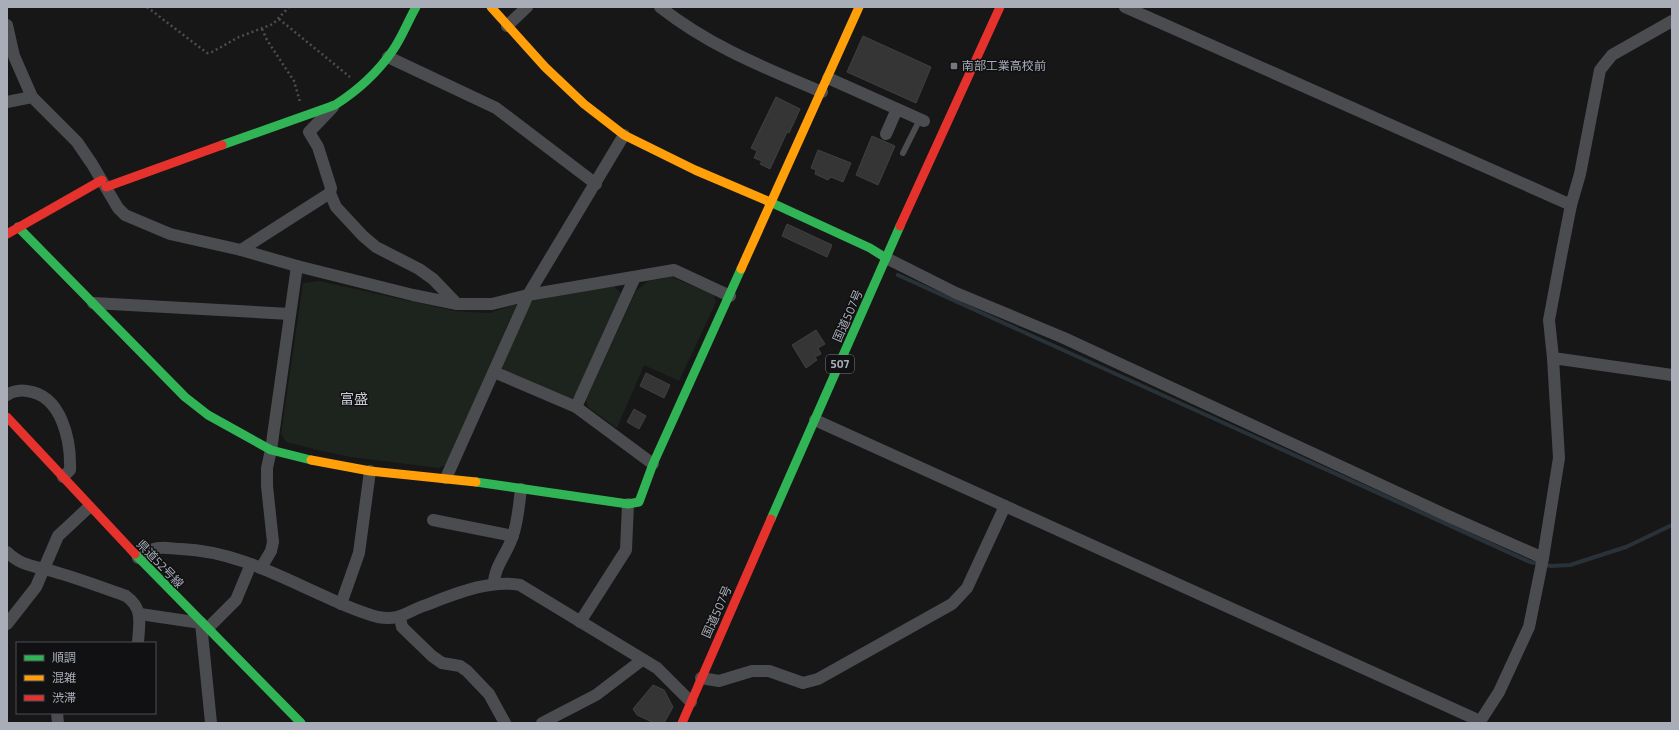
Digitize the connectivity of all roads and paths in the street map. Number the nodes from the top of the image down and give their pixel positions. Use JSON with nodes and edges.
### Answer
{"nodes":[{"id":1,"x":147,"y":7,"type":"edge"},
{"id":2,"x":289,"y":7,"type":"edge"},
{"id":3,"x":416,"y":7,"type":"edge"},
{"id":4,"x":491,"y":7,"type":"edge"},
{"id":5,"x":527,"y":7,"type":"edge"},
{"id":6,"x":660,"y":7,"type":"edge"},
{"id":7,"x":859,"y":7,"type":"edge"},
{"id":8,"x":1000,"y":7,"type":"edge"},
{"id":9,"x":1125,"y":7,"type":"edge"},
{"id":10,"x":279,"y":19,"type":"junction"},
{"id":11,"x":1672,"y":21,"type":"edge"},
{"id":12,"x":7,"y":25,"type":"edge"},
{"id":13,"x":507,"y":26,"type":"junction"},
{"id":14,"x":262,"y":30,"type":"junction"},
{"id":15,"x":388,"y":57,"type":"junction"},
{"id":16,"x":828,"y":78,"type":"junction"},
{"id":17,"x":361,"y":86,"type":"junction"},
{"id":18,"x":822,"y":92,"type":"junction"},
{"id":19,"x":32,"y":97,"type":"junction"},
{"id":20,"x":7,"y":102,"type":"edge"},
{"id":21,"x":335,"y":105,"type":"junction"},
{"id":22,"x":897,"y":109,"type":"junction"},
{"id":23,"x":301,"y":117,"type":"junction"},
{"id":24,"x":922,"y":120,"type":"joint"},
{"id":25,"x":886,"y":134,"type":"dead end"},
{"id":26,"x":624,"y":135,"type":"junction"},
{"id":27,"x":903,"y":153,"type":"dead end"},
{"id":28,"x":104,"y":184,"type":"junction"},
{"id":29,"x":596,"y":184,"type":"junction"},
{"id":30,"x":330,"y":194,"type":"junction"},
{"id":31,"x":772,"y":203,"type":"junction"},
{"id":32,"x":1571,"y":205,"type":"junction"},
{"id":33,"x":18,"y":227,"type":"junction"},
{"id":34,"x":7,"y":234,"type":"edge"},
{"id":35,"x":240,"y":250,"type":"junction"},
{"id":36,"x":886,"y":258,"type":"junction"},
{"id":37,"x":297,"y":266,"type":"junction"},
{"id":38,"x":635,"y":277,"type":"junction"},
{"id":39,"x":528,"y":295,"type":"junction"},
{"id":40,"x":730,"y":296,"type":"junction"},
{"id":41,"x":93,"y":303,"type":"junction"},
{"id":42,"x":457,"y":304,"type":"junction"},
{"id":43,"x":290,"y":314,"type":"junction"},
{"id":44,"x":1553,"y":358,"type":"junction"},
{"id":45,"x":494,"y":372,"type":"junction"},
{"id":46,"x":1672,"y":375,"type":"edge"},
{"id":47,"x":7,"y":395,"type":"edge"},
{"id":48,"x":576,"y":407,"type":"junction"},
{"id":49,"x":7,"y":417,"type":"edge"},
{"id":50,"x":815,"y":420,"type":"junction"},
{"id":51,"x":272,"y":450,"type":"junction"},
{"id":52,"x":654,"y":464,"type":"junction"},
{"id":53,"x":370,"y":471,"type":"junction"},
{"id":54,"x":63,"y":477,"type":"junction"},
{"id":55,"x":446,"y":478,"type":"junction"},
{"id":56,"x":521,"y":489,"type":"junction"},
{"id":57,"x":628,"y":504,"type":"junction"},
{"id":58,"x":89,"y":506,"type":"junction"},
{"id":59,"x":1005,"y":506,"type":"junction"},
{"id":60,"x":432,"y":520,"type":"dead end"},
{"id":61,"x":513,"y":536,"type":"junction"},
{"id":62,"x":7,"y":552,"type":"edge"},
{"id":63,"x":138,"y":558,"type":"junction"},
{"id":64,"x":1543,"y":558,"type":"junction"},
{"id":65,"x":256,"y":566,"type":"junction"},
{"id":66,"x":43,"y":569,"type":"junction"},
{"id":67,"x":494,"y":584,"type":"junction"},
{"id":68,"x":341,"y":604,"type":"junction"},
{"id":69,"x":140,"y":614,"type":"junction"},
{"id":70,"x":400,"y":618,"type":"junction"},
{"id":71,"x":580,"y":622,"type":"junction"},
{"id":72,"x":7,"y":624,"type":"edge"},
{"id":73,"x":204,"y":626,"type":"junction"},
{"id":74,"x":138,"y":642,"type":"edge"},
{"id":75,"x":642,"y":660,"type":"junction"},
{"id":76,"x":701,"y":678,"type":"junction"},
{"id":77,"x":691,"y":702,"type":"junction"},
{"id":78,"x":210,"y":718,"type":"edge"},
{"id":79,"x":1480,"y":722,"type":"edge"},
{"id":80,"x":221,"y":723,"type":"edge"},
{"id":81,"x":302,"y":723,"type":"edge"},
{"id":82,"x":505,"y":723,"type":"edge"},
{"id":83,"x":542,"y":723,"type":"edge"},
{"id":84,"x":682,"y":723,"type":"edge"}],
"edges":[{"from":1,"to":14,"type":"path"},
{"from":2,"to":10,"type":"path"},
{"from":3,"to":15,"type":"main road"},
{"from":4,"to":13,"type":"main road"},
{"from":5,"to":13,"type":"street"},
{"from":6,"to":18,"type":"street"},
{"from":7,"to":16,"type":"main road"},
{"from":8,"to":36,"type":"main road","name":"国道507号","number":"507"},
{"from":9,"to":32,"type":"street"},
{"from":10,"to":14,"type":"path"},
{"from":10,"to":17,"type":"path"},
{"from":11,"to":32,"type":"street"},
{"from":12,"to":19,"type":"street"},
{"from":13,"to":26,"type":"main road"},
{"from":14,"to":23,"type":"path"},
{"from":15,"to":17,"type":"main road"},
{"from":15,"to":29,"type":"street"},
{"from":16,"to":18,"type":"main road"},
{"from":16,"to":22,"type":"street"},
{"from":17,"to":21,"type":"main road"},
{"from":18,"to":31,"type":"main road"},
{"from":19,"to":20,"type":"street"},
{"from":19,"to":28,"type":"street"},
{"from":21,"to":23,"type":"main road"},
{"from":21,"to":30,"type":"street"},
{"from":22,"to":24,"type":"street"},
{"from":22,"to":25,"type":"street"},
{"from":23,"to":28,"type":"main road"},
{"from":24,"to":27,"type":"lane"},
{"from":26,"to":29,"type":"street"},
{"from":26,"to":31,"type":"main road"},
{"from":28,"to":33,"type":"main road"},
{"from":28,"to":35,"type":"street"},
{"from":29,"to":39,"type":"street"},
{"from":30,"to":35,"type":"street"},
{"from":30,"to":42,"type":"street"},
{"from":31,"to":36,"type":"main road"},
{"from":31,"to":40,"type":"main road"},
{"from":32,"to":44,"type":"street"},
{"from":33,"to":34,"type":"main road"},
{"from":33,"to":41,"type":"main road"},
{"from":35,"to":37,"type":"street"},
{"from":36,"to":50,"type":"main road","name":"国道507号","number":"507"},
{"from":36,"to":64,"type":"street"},
{"from":37,"to":42,"type":"street"},
{"from":37,"to":43,"type":"street"},
{"from":38,"to":39,"type":"street"},
{"from":38,"to":40,"type":"street"},
{"from":38,"to":48,"type":"street"},
{"from":39,"to":42,"type":"street"},
{"from":39,"to":45,"type":"street"},
{"from":40,"to":52,"type":"main road"},
{"from":41,"to":43,"type":"street"},
{"from":41,"to":51,"type":"main road"},
{"from":43,"to":51,"type":"street"},
{"from":44,"to":46,"type":"street"},
{"from":44,"to":64,"type":"street"},
{"from":45,"to":48,"type":"street"},
{"from":45,"to":55,"type":"street"},
{"from":47,"to":54,"type":"street"},
{"from":48,"to":52,"type":"street"},
{"from":49,"to":54,"type":"main road","name":"県道52号線"},
{"from":50,"to":59,"type":"street"},
{"from":50,"to":76,"type":"main road","name":"国道507号","number":"507"},
{"from":51,"to":53,"type":"main road"},
{"from":51,"to":65,"type":"street"},
{"from":52,"to":57,"type":"main road"},
{"from":53,"to":55,"type":"main road"},
{"from":53,"to":68,"type":"street"},
{"from":54,"to":58,"type":"main road","name":"県道52号線"},
{"from":55,"to":56,"type":"main road"},
{"from":56,"to":57,"type":"main road"},
{"from":56,"to":61,"type":"street"},
{"from":57,"to":71,"type":"street"},
{"from":58,"to":63,"type":"main road","name":"県道52号線"},
{"from":58,"to":66,"type":"street"},
{"from":59,"to":76,"type":"street"},
{"from":59,"to":79,"type":"street"},
{"from":60,"to":61,"type":"street"},
{"from":61,"to":67,"type":"street"},
{"from":62,"to":66,"type":"street"},
{"from":63,"to":65,"type":"street"},
{"from":63,"to":73,"type":"main road","name":"県道52号線"},
{"from":64,"to":79,"type":"street"},
{"from":65,"to":68,"type":"street"},
{"from":65,"to":73,"type":"street"},
{"from":66,"to":69,"type":"street"},
{"from":66,"to":72,"type":"street"},
{"from":67,"to":70,"type":"street"},
{"from":67,"to":71,"type":"street"},
{"from":68,"to":70,"type":"street"},
{"from":69,"to":73,"type":"street"},
{"from":69,"to":74,"type":"street"},
{"from":70,"to":82,"type":"street"},
{"from":71,"to":75,"type":"street"},
{"from":73,"to":78,"type":"street"},
{"from":73,"to":81,"type":"main road","name":"県道52号線"},
{"from":75,"to":77,"type":"street"},
{"from":75,"to":83,"type":"street"},
{"from":76,"to":77,"type":"main road","name":"国道507号","number":"507"},
{"from":77,"to":84,"type":"main road","name":"国道507号","number":"507"},
{"from":78,"to":80,"type":"street"}]}
